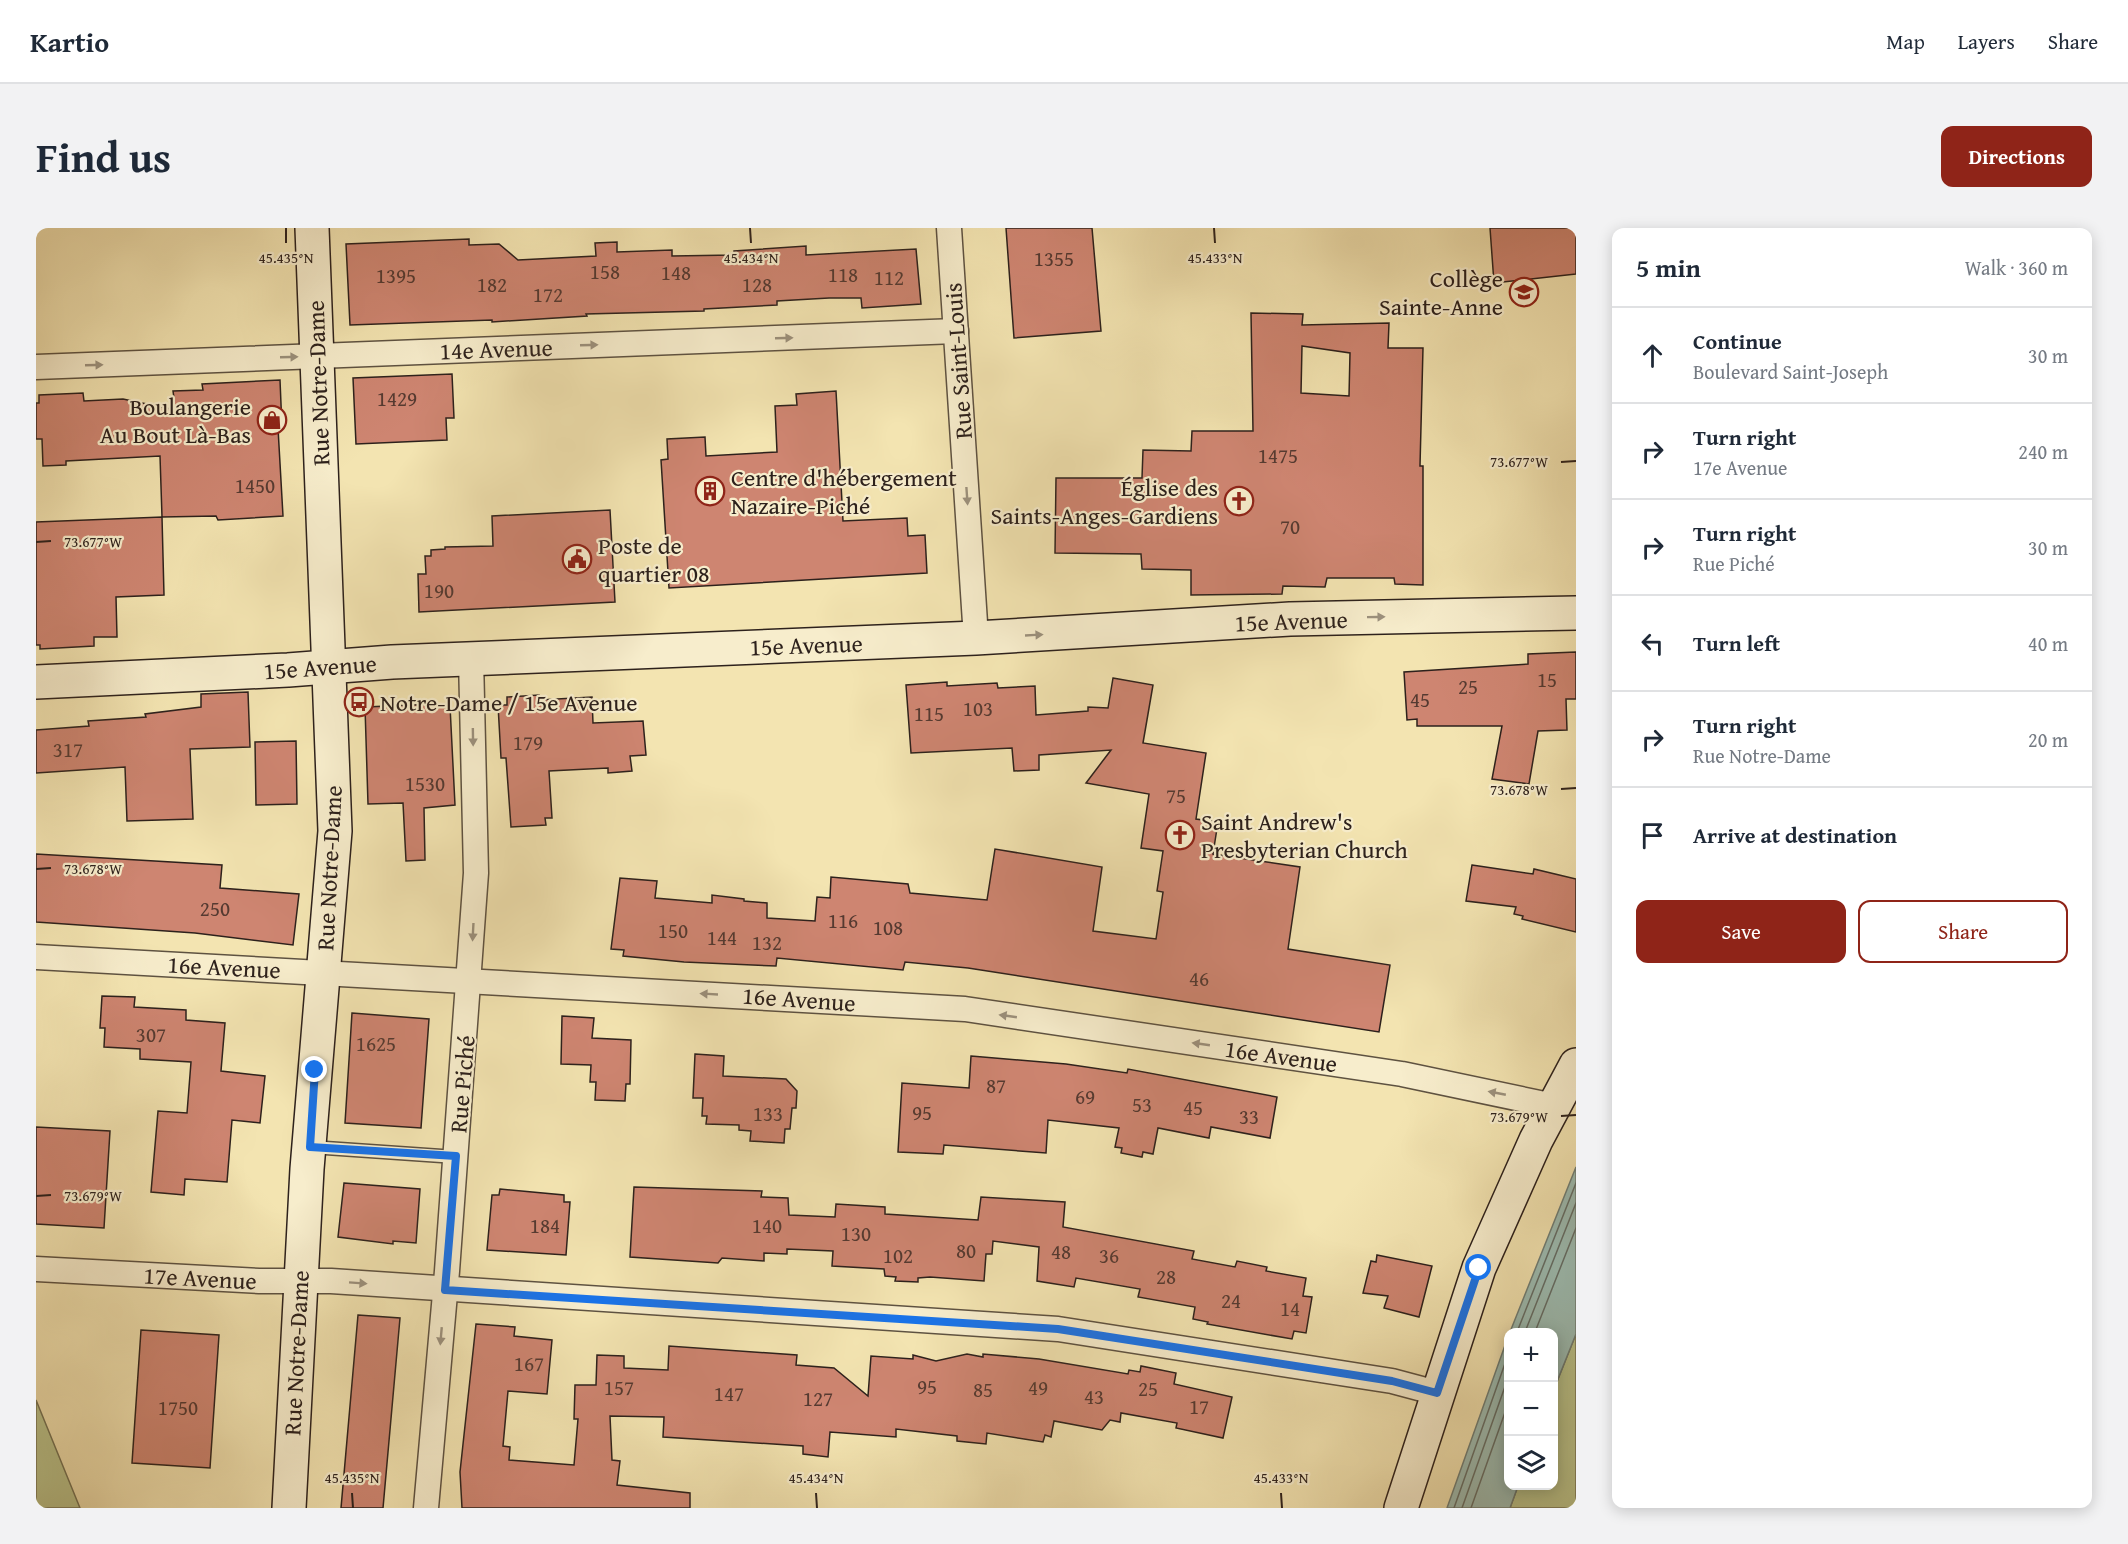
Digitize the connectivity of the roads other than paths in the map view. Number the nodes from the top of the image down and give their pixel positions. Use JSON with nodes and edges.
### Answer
{"nodes":[{"id":1,"x":312,"y":228,"type":"edge"},
{"id":2,"x":949,"y":228,"type":"edge"},
{"id":3,"x":956,"y":331,"type":"junction"},
{"id":4,"x":317,"y":356,"type":"junction"},
{"id":5,"x":36,"y":367,"type":"edge"},
{"id":6,"x":1576,"y":613,"type":"edge"},
{"id":7,"x":976,"y":638,"type":"junction"},
{"id":8,"x":471,"y":658,"type":"junction"},
{"id":9,"x":331,"y":667,"type":"junction"},
{"id":10,"x":36,"y":682,"type":"edge"},
{"id":11,"x":36,"y":957,"type":"edge"},
{"id":12,"x":323,"y":973,"type":"junction"},
{"id":13,"x":470,"y":981,"type":"junction"},
{"id":14,"x":1576,"y":1065,"type":"edge"},
{"id":15,"x":1554,"y":1106,"type":"junction"},
{"id":16,"x":310,"y":1147,"type":"junction"},
{"id":17,"x":456,"y":1156,"type":"junction"},
{"id":18,"x":36,"y":1269,"type":"edge"},
{"id":19,"x":300,"y":1282,"type":"junction"},
{"id":20,"x":445,"y":1290,"type":"junction"},
{"id":21,"x":1437,"y":1393,"type":"junction"},
{"id":22,"x":289,"y":1508,"type":"edge"},
{"id":23,"x":426,"y":1508,"type":"edge"},
{"id":24,"x":1401,"y":1508,"type":"edge"}],
"edges":[{"from":1,"to":4,"type":"street","name":"Rue Notre-Dame"},
{"from":2,"to":3,"type":"street","name":"Rue Saint-Louis"},
{"from":4,"to":3,"type":"street","name":"14e Avenue","one_way":true},
{"from":3,"to":7,"type":"street","name":"Rue Saint-Louis","one_way":true},
{"from":5,"to":4,"type":"street","name":"14e Avenue","one_way":true},
{"from":4,"to":9,"type":"street","name":"Rue Notre-Dame"},
{"from":7,"to":6,"type":"street","name":"15e Avenue","one_way":true},
{"from":7,"to":8,"type":"street","name":"15e Avenue"},
{"from":8,"to":9,"type":"street","name":"15e Avenue"},
{"from":8,"to":13,"type":"street","name":"Rue Piché","one_way":true},
{"from":9,"to":10,"type":"street","name":"15e Avenue"},
{"from":9,"to":12,"type":"street","name":"Rue Notre-Dame"},
{"from":11,"to":12,"type":"street","name":"16e Avenue"},
{"from":12,"to":13,"type":"street","name":"16e Avenue"},
{"from":12,"to":16,"type":"street","name":"Rue Notre-Dame"},
{"from":15,"to":13,"type":"street","name":"16e Avenue","one_way":true},
{"from":13,"to":17,"type":"street","name":"Rue Piché"},
{"from":14,"to":15,"type":"street"},
{"from":15,"to":21,"type":"street"},
{"from":16,"to":17,"type":"lane"},
{"from":16,"to":19,"type":"street","name":"Rue Notre-Dame"},
{"from":17,"to":20,"type":"street","name":"Rue Piché"},
{"from":18,"to":19,"type":"street","name":"17e Avenue"},
{"from":19,"to":20,"type":"street","name":"17e Avenue","one_way":true},
{"from":19,"to":22,"type":"street","name":"Rue Notre-Dame"},
{"from":20,"to":21,"type":"street","name":"17e Avenue"},
{"from":20,"to":23,"type":"street","name":"Rue Piché","one_way":true},
{"from":21,"to":24,"type":"street"}]}
